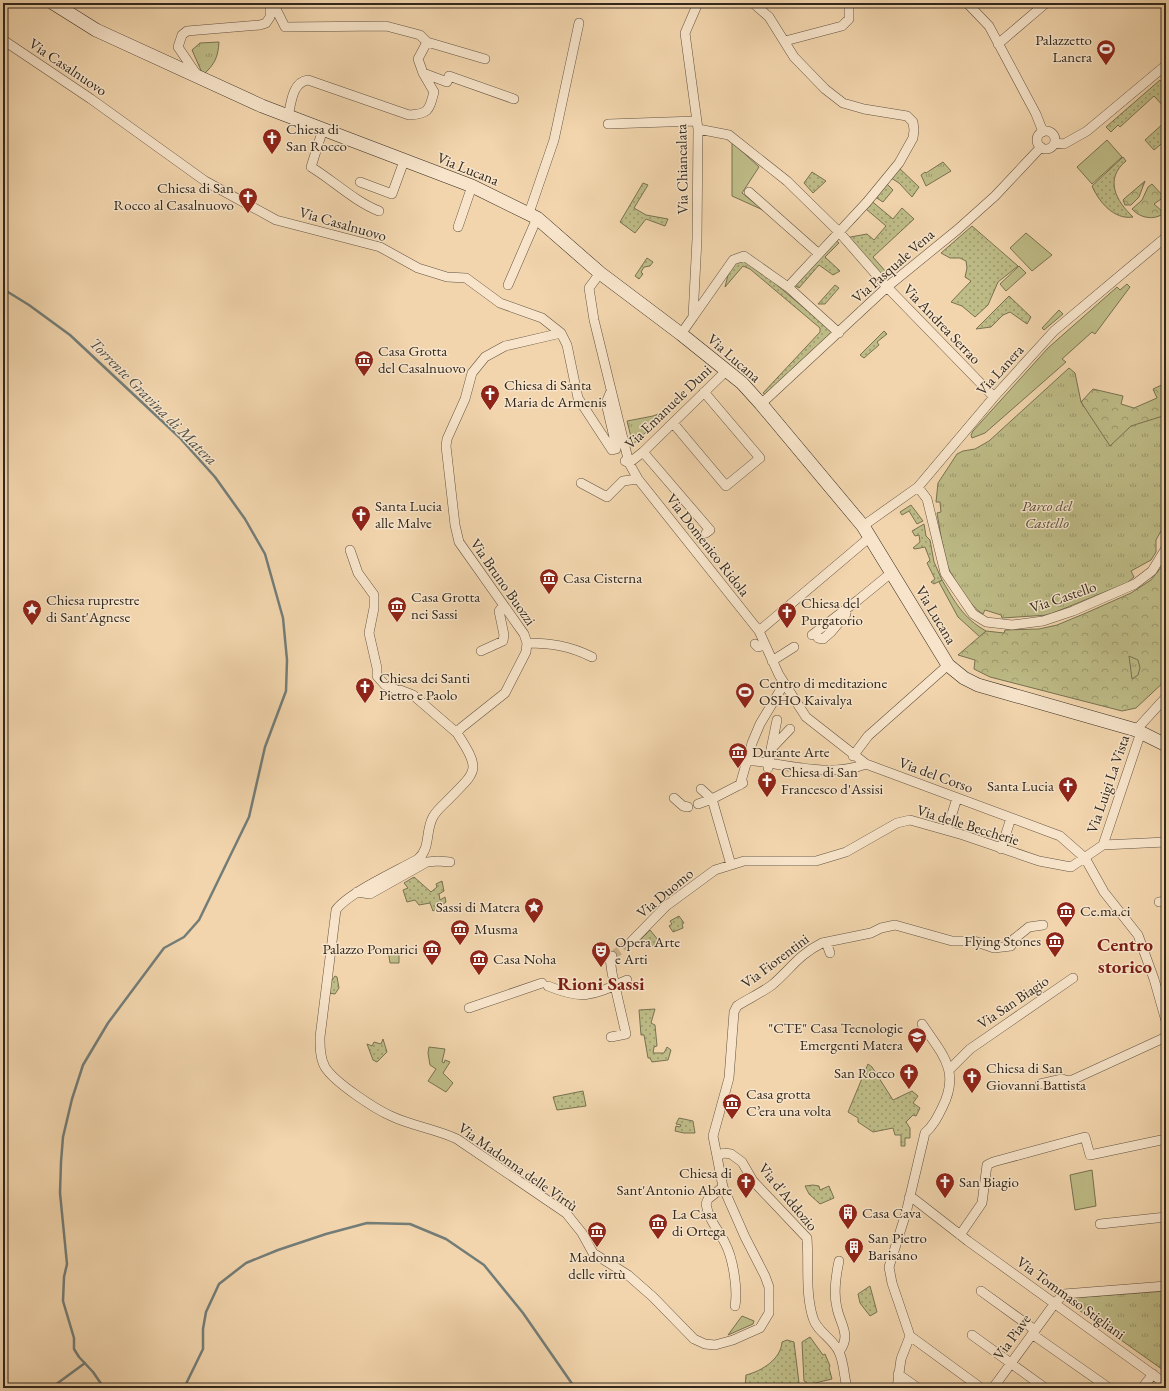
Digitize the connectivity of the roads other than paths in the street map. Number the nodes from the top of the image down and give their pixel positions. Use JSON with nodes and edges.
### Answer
{"nodes":[{"id":1,"x":53,"y":3,"type":"edge"},
{"id":2,"x":270,"y":3,"type":"edge"},
{"id":3,"x":273,"y":3,"type":"edge"},
{"id":4,"x":698,"y":3,"type":"edge"},
{"id":5,"x":753,"y":3,"type":"edge"},
{"id":6,"x":849,"y":3,"type":"edge"},
{"id":7,"x":967,"y":3,"type":"edge"},
{"id":8,"x":1046,"y":3,"type":"edge"},
{"id":9,"x":578,"y":23,"type":"dead end"},
{"id":10,"x":3,"y":40,"type":"edge"},
{"id":11,"x":785,"y":41,"type":"junction"},
{"id":12,"x":427,"y":42,"type":"junction"},
{"id":13,"x":998,"y":44,"type":"junction"},
{"id":14,"x":486,"y":59,"type":"dead end"},
{"id":15,"x":1166,"y":65,"type":"edge"},
{"id":16,"x":423,"y":73,"type":"junction"},
{"id":17,"x":200,"y":78,"type":"junction"},
{"id":18,"x":514,"y":99,"type":"dead end"},
{"id":19,"x":288,"y":117,"type":"junction"},
{"id":20,"x":608,"y":124,"type":"dead end"},
{"id":21,"x":697,"y":125,"type":"junction"},
{"id":22,"x":323,"y":129,"type":"junction"},
{"id":23,"x":1043,"y":132,"type":"junction"},
{"id":24,"x":1055,"y":144,"type":"junction"},
{"id":25,"x":1041,"y":147,"type":"junction"},
{"id":26,"x":404,"y":160,"type":"junction"},
{"id":27,"x":360,"y":182,"type":"dead end"},
{"id":28,"x":472,"y":186,"type":"junction"},
{"id":29,"x":749,"y":192,"type":"dead end"},
{"id":30,"x":379,"y":211,"type":"dead end"},
{"id":31,"x":533,"y":216,"type":"junction"},
{"id":32,"x":458,"y":226,"type":"dead end"},
{"id":33,"x":839,"y":232,"type":"junction"},
{"id":34,"x":1165,"y":237,"type":"edge"},
{"id":35,"x":819,"y":254,"type":"junction"},
{"id":36,"x":600,"y":273,"type":"junction"},
{"id":37,"x":508,"y":285,"type":"dead end"},
{"id":38,"x":788,"y":287,"type":"junction"},
{"id":39,"x":887,"y":287,"type":"junction"},
{"id":40,"x":693,"y":317,"type":"junction"},
{"id":41,"x":561,"y":333,"type":"junction"},
{"id":42,"x":839,"y":333,"type":"junction"},
{"id":43,"x":681,"y":334,"type":"junction"},
{"id":44,"x":726,"y":370,"type":"junction"},
{"id":45,"x":610,"y":391,"type":"junction"},
{"id":46,"x":704,"y":392,"type":"junction"},
{"id":47,"x":994,"y":397,"type":"junction"},
{"id":48,"x":761,"y":404,"type":"junction"},
{"id":49,"x":673,"y":422,"type":"junction"},
{"id":50,"x":643,"y":452,"type":"junction"},
{"id":51,"x":627,"y":462,"type":"junction"},
{"id":52,"x":638,"y":479,"type":"junction"},
{"id":53,"x":581,"y":483,"type":"dead end"},
{"id":54,"x":918,"y":486,"type":"junction"},
{"id":55,"x":866,"y":532,"type":"junction"},
{"id":56,"x":706,"y":533,"type":"dead end"},
{"id":57,"x":1166,"y":548,"type":"edge"},
{"id":58,"x":350,"y":550,"type":"dead end"},
{"id":59,"x":891,"y":573,"type":"junction"},
{"id":60,"x":503,"y":606,"type":"junction"},
{"id":61,"x":759,"y":631,"type":"junction"},
{"id":62,"x":813,"y":634,"type":"dead end"},
{"id":63,"x":527,"y":643,"type":"junction"},
{"id":64,"x":755,"y":644,"type":"dead end"},
{"id":65,"x":765,"y":644,"type":"junction"},
{"id":66,"x":794,"y":647,"type":"dead end"},
{"id":67,"x":481,"y":651,"type":"dead end"},
{"id":68,"x":592,"y":657,"type":"dead end"},
{"id":69,"x":772,"y":661,"type":"junction"},
{"id":70,"x":948,"y":665,"type":"junction"},
{"id":71,"x":784,"y":684,"type":"junction"},
{"id":72,"x":1166,"y":697,"type":"edge"},
{"id":73,"x":777,"y":720,"type":"dead end"},
{"id":74,"x":790,"y":729,"type":"dead end"},
{"id":75,"x":1138,"y":731,"type":"junction"},
{"id":76,"x":457,"y":733,"type":"junction"},
{"id":77,"x":1166,"y":745,"type":"edge"},
{"id":78,"x":771,"y":749,"type":"junction"},
{"id":79,"x":853,"y":756,"type":"junction"},
{"id":80,"x":747,"y":760,"type":"junction"},
{"id":81,"x":866,"y":764,"type":"junction"},
{"id":82,"x":768,"y":766,"type":"junction"},
{"id":83,"x":701,"y":789,"type":"dead end"},
{"id":84,"x":674,"y":798,"type":"dead end"},
{"id":85,"x":958,"y":798,"type":"junction"},
{"id":86,"x":712,"y":799,"type":"junction"},
{"id":87,"x":698,"y":804,"type":"dead end"},
{"id":88,"x":686,"y":807,"type":"dead end"},
{"id":89,"x":1011,"y":818,"type":"junction"},
{"id":90,"x":947,"y":830,"type":"junction"},
{"id":91,"x":1166,"y":842,"type":"edge"},
{"id":92,"x":1103,"y":845,"type":"junction"},
{"id":93,"x":1001,"y":849,"type":"junction"},
{"id":94,"x":1085,"y":858,"type":"junction"},
{"id":95,"x":450,"y":862,"type":"dead end"},
{"id":96,"x":731,"y":865,"type":"junction"},
{"id":97,"x":720,"y":869,"type":"joint"},
{"id":98,"x":357,"y":892,"type":"junction"},
{"id":99,"x":1043,"y":925,"type":"dead end"},
{"id":100,"x":631,"y":942,"type":"tunnel mouth"},
{"id":101,"x":826,"y":942,"type":"junction"},
{"id":102,"x":830,"y":953,"type":"dead end"},
{"id":103,"x":612,"y":956,"type":"dead end"},
{"id":104,"x":1073,"y":978,"type":"dead end"},
{"id":105,"x":627,"y":980,"type":"dead end"},
{"id":106,"x":615,"y":985,"type":"junction"},
{"id":107,"x":1161,"y":993,"type":"edge"},
{"id":108,"x":469,"y":1008,"type":"dead end"},
{"id":109,"x":1166,"y":1021,"type":"edge"},
{"id":110,"x":922,"y":1024,"type":"dead end"},
{"id":111,"x":612,"y":1037,"type":"dead end"},
{"id":112,"x":1166,"y":1037,"type":"edge"},
{"id":113,"x":950,"y":1069,"type":"junction"},
{"id":114,"x":1040,"y":1084,"type":"dead end"},
{"id":115,"x":1166,"y":1139,"type":"edge"},
{"id":116,"x":717,"y":1156,"type":"junction"},
{"id":117,"x":723,"y":1187,"type":"junction"},
{"id":118,"x":910,"y":1198,"type":"junction"},
{"id":119,"x":1166,"y":1218,"type":"edge"},
{"id":120,"x":1100,"y":1224,"type":"dead end"},
{"id":121,"x":960,"y":1235,"type":"junction"},
{"id":122,"x":839,"y":1261,"type":"dead end"},
{"id":123,"x":1166,"y":1286,"type":"edge"},
{"id":124,"x":981,"y":1291,"type":"dead end"},
{"id":125,"x":1055,"y":1303,"type":"junction"},
{"id":126,"x":735,"y":1306,"type":"dead end"},
{"id":127,"x":1034,"y":1332,"type":"junction"},
{"id":128,"x":724,"y":1334,"type":"dead end"},
{"id":129,"x":972,"y":1335,"type":"dead end"},
{"id":130,"x":910,"y":1336,"type":"junction"},
{"id":131,"x":719,"y":1344,"type":"junction"},
{"id":132,"x":839,"y":1352,"type":"junction"},
{"id":133,"x":1011,"y":1364,"type":"junction"},
{"id":134,"x":898,"y":1374,"type":"junction"},
{"id":135,"x":1153,"y":1374,"type":"junction"},
{"id":136,"x":1166,"y":1384,"type":"edge"},
{"id":137,"x":847,"y":1388,"type":"edge"},
{"id":138,"x":897,"y":1388,"type":"edge"},
{"id":139,"x":918,"y":1388,"type":"edge"},
{"id":140,"x":981,"y":1388,"type":"edge"},
{"id":141,"x":993,"y":1388,"type":"edge"},
{"id":142,"x":1043,"y":1388,"type":"edge"},
{"id":143,"x":1109,"y":1388,"type":"edge"},
{"id":144,"x":1142,"y":1388,"type":"edge"}],
"edges":[{"from":1,"to":17,"type":"street","name":"Via Lucana"},
{"from":2,"to":17,"type":"street"},
{"from":3,"to":12,"type":"street"},
{"from":4,"to":21,"type":"street","name":"Via Chiancalata"},
{"from":5,"to":11,"type":"street"},
{"from":6,"to":11,"type":"street"},
{"from":7,"to":13,"type":"street"},
{"from":8,"to":13,"type":"street"},
{"from":9,"to":31,"type":"street"},
{"from":10,"to":41,"type":"street","name":"Via Casalnuovo"},
{"from":11,"to":33,"type":"street"},
{"from":12,"to":14,"type":"street"},
{"from":12,"to":16,"type":"street"},
{"from":13,"to":23,"type":"street"},
{"from":15,"to":24,"type":"street"},
{"from":16,"to":18,"type":"street"},
{"from":16,"to":19,"type":"street"},
{"from":17,"to":19,"type":"street","name":"Via Lucana"},
{"from":19,"to":22,"type":"street","name":"Via Lucana"},
{"from":20,"to":21,"type":"street","name":"Via Andrea Serrao"},
{"from":21,"to":33,"type":"street","name":"Via Andrea Serrao"},
{"from":21,"to":40,"type":"street","name":"Via Chiancalata"},
{"from":22,"to":26,"type":"street","name":"Via Lucana"},
{"from":22,"to":30,"type":"street"},
{"from":23,"to":24,"type":"street"},
{"from":23,"to":25,"type":"street"},
{"from":24,"to":25,"type":"street"},
{"from":25,"to":39,"type":"street","name":"Via Pasquale Vena"},
{"from":26,"to":27,"type":"street"},
{"from":26,"to":28,"type":"street","name":"Via Lucana"},
{"from":28,"to":31,"type":"street","name":"Via Lucana"},
{"from":28,"to":32,"type":"street"},
{"from":29,"to":35,"type":"street"},
{"from":31,"to":36,"type":"street","name":"Via Lucana"},
{"from":31,"to":37,"type":"street"},
{"from":33,"to":35,"type":"street"},
{"from":33,"to":39,"type":"street","name":"Via Andrea Serrao"},
{"from":34,"to":47,"type":"street","name":"Via Lanera"},
{"from":35,"to":38,"type":"street"},
{"from":36,"to":43,"type":"street","name":"Via Lucana"},
{"from":36,"to":45,"type":"street","name":"Via Domenico Ridola"},
{"from":38,"to":40,"type":"street"},
{"from":38,"to":42,"type":"street"},
{"from":39,"to":42,"type":"street","name":"Via Pasquale Vena"},
{"from":39,"to":47,"type":"street","name":"Via Andrea Serrao"},
{"from":40,"to":43,"type":"street"},
{"from":41,"to":45,"type":"street"},
{"from":41,"to":60,"type":"street","name":"Via Bruno Buozzi"},
{"from":42,"to":48,"type":"street","name":"Via Pasquale Vena"},
{"from":43,"to":44,"type":"street","name":"Via Lucana"},
{"from":44,"to":46,"type":"street","name":"Via Emanuele Duni"},
{"from":44,"to":48,"type":"street","name":"Via Lucana"},
{"from":45,"to":51,"type":"street","name":"Via Domenico Ridola"},
{"from":46,"to":49,"type":"street","name":"Via Emanuele Duni"},
{"from":46,"to":49,"type":"street"},
{"from":47,"to":54,"type":"street","name":"Via Lanera"},
{"from":48,"to":55,"type":"street","name":"Via Lucana"},
{"from":49,"to":50,"type":"street","name":"Via Emanuele Duni"},
{"from":50,"to":51,"type":"street","name":"Via Emanuele Duni"},
{"from":50,"to":56,"type":"street"},
{"from":51,"to":52,"type":"street","name":"Via Domenico Ridola"},
{"from":52,"to":53,"type":"street"},
{"from":52,"to":61,"type":"street","name":"Via Domenico Ridola"},
{"from":54,"to":55,"type":"street","name":"Via Lanera"},
{"from":54,"to":57,"type":"street","name":"Via Castello"},
{"from":55,"to":59,"type":"street","name":"Via Lucana"},
{"from":55,"to":61,"type":"street","name":"Via Lanera"},
{"from":58,"to":76,"type":"street"},
{"from":59,"to":62,"type":"street"},
{"from":59,"to":70,"type":"street","name":"Via Lucana"},
{"from":60,"to":63,"type":"street","name":"Via Bruno Buozzi"},
{"from":60,"to":67,"type":"street"},
{"from":61,"to":65,"type":"street","name":"Via Domenico Ridola"},
{"from":63,"to":68,"type":"street"},
{"from":63,"to":76,"type":"street","name":"Via Bruno Buozzi"},
{"from":64,"to":65,"type":"street"},
{"from":65,"to":69,"type":"street","name":"Via Domenico Ridola"},
{"from":66,"to":69,"type":"street"},
{"from":69,"to":71,"type":"street","name":"Via Domenico Ridola"},
{"from":70,"to":75,"type":"street","name":"Via Lucana"},
{"from":70,"to":79,"type":"street"},
{"from":71,"to":79,"type":"street","name":"Via del Corso"},
{"from":71,"to":80,"type":"street"},
{"from":72,"to":75,"type":"street"},
{"from":73,"to":78,"type":"street"},
{"from":74,"to":78,"type":"street"},
{"from":75,"to":77,"type":"street","name":"Via Lucana"},
{"from":75,"to":92,"type":"street","name":"Via Luigi La Vista"},
{"from":76,"to":98,"type":"street","name":"Via Madonna delle Virtù"},
{"from":78,"to":82,"type":"street"},
{"from":79,"to":81,"type":"street","name":"Via del Corso"},
{"from":80,"to":82,"type":"street"},
{"from":80,"to":86,"type":"street"},
{"from":81,"to":82,"type":"street"},
{"from":81,"to":85,"type":"street","name":"Via del Corso"},
{"from":83,"to":86,"type":"street"},
{"from":84,"to":88,"type":"street"},
{"from":85,"to":89,"type":"street","name":"Via del Corso"},
{"from":85,"to":90,"type":"street"},
{"from":86,"to":87,"type":"street"},
{"from":86,"to":96,"type":"street"},
{"from":89,"to":93,"type":"street"},
{"from":89,"to":94,"type":"street","name":"Via del Corso"},
{"from":90,"to":93,"type":"street","name":"Via delle Beccherie"},
{"from":90,"to":96,"type":"street","name":"Via delle Beccherie"},
{"from":91,"to":92,"type":"street"},
{"from":92,"to":94,"type":"street","name":"Via delle Beccherie"},
{"from":93,"to":94,"type":"street","name":"Via delle Beccherie"},
{"from":94,"to":107,"type":"street"},
{"from":95,"to":98,"type":"street"},
{"from":96,"to":97,"type":"street","name":"Via delle Beccherie"},
{"from":97,"to":100,"type":"street","name":"Via Duomo"},
{"from":98,"to":131,"type":"street","name":"Via Madonna delle Virtù"},
{"from":99,"to":101,"type":"street","name":"Via Fiorentini"},
{"from":101,"to":102,"type":"street"},
{"from":101,"to":116,"type":"street","name":"Via Fiorentini"},
{"from":103,"to":106,"type":"street"},
{"from":104,"to":113,"type":"street","name":"Via San Biagio"},
{"from":105,"to":106,"type":"street"},
{"from":106,"to":108,"type":"street"},
{"from":106,"to":111,"type":"street"},
{"from":107,"to":109,"type":"street"},
{"from":110,"to":113,"type":"street"},
{"from":112,"to":114,"type":"street"},
{"from":113,"to":118,"type":"street"},
{"from":115,"to":121,"type":"street"},
{"from":116,"to":117,"type":"street"},
{"from":116,"to":132,"type":"street","name":"Via d'Addozio"},
{"from":117,"to":126,"type":"street"},
{"from":117,"to":131,"type":"street","name":"Via Madonna delle Virtù"},
{"from":118,"to":121,"type":"street","name":"Via Tommaso Stigliani"},
{"from":118,"to":130,"type":"street"},
{"from":119,"to":120,"type":"street"},
{"from":121,"to":125,"type":"street","name":"Via Tommaso Stigliani"},
{"from":122,"to":132,"type":"street"},
{"from":123,"to":125,"type":"street"},
{"from":124,"to":127,"type":"street"},
{"from":125,"to":127,"type":"street","name":"Via Piave"},
{"from":125,"to":135,"type":"street","name":"Via Tommaso Stigliani"},
{"from":127,"to":133,"type":"street","name":"Via Piave"},
{"from":127,"to":143,"type":"street"},
{"from":128,"to":131,"type":"street"},
{"from":129,"to":133,"type":"street"},
{"from":130,"to":134,"type":"street"},
{"from":130,"to":140,"type":"street"},
{"from":132,"to":137,"type":"street","name":"Via d'Addozio"},
{"from":133,"to":141,"type":"street","name":"Via Piave"},
{"from":133,"to":142,"type":"street"},
{"from":134,"to":138,"type":"street"},
{"from":134,"to":139,"type":"street"},
{"from":135,"to":136,"type":"street","name":"Via Tommaso Stigliani"},
{"from":135,"to":144,"type":"street"}]}
